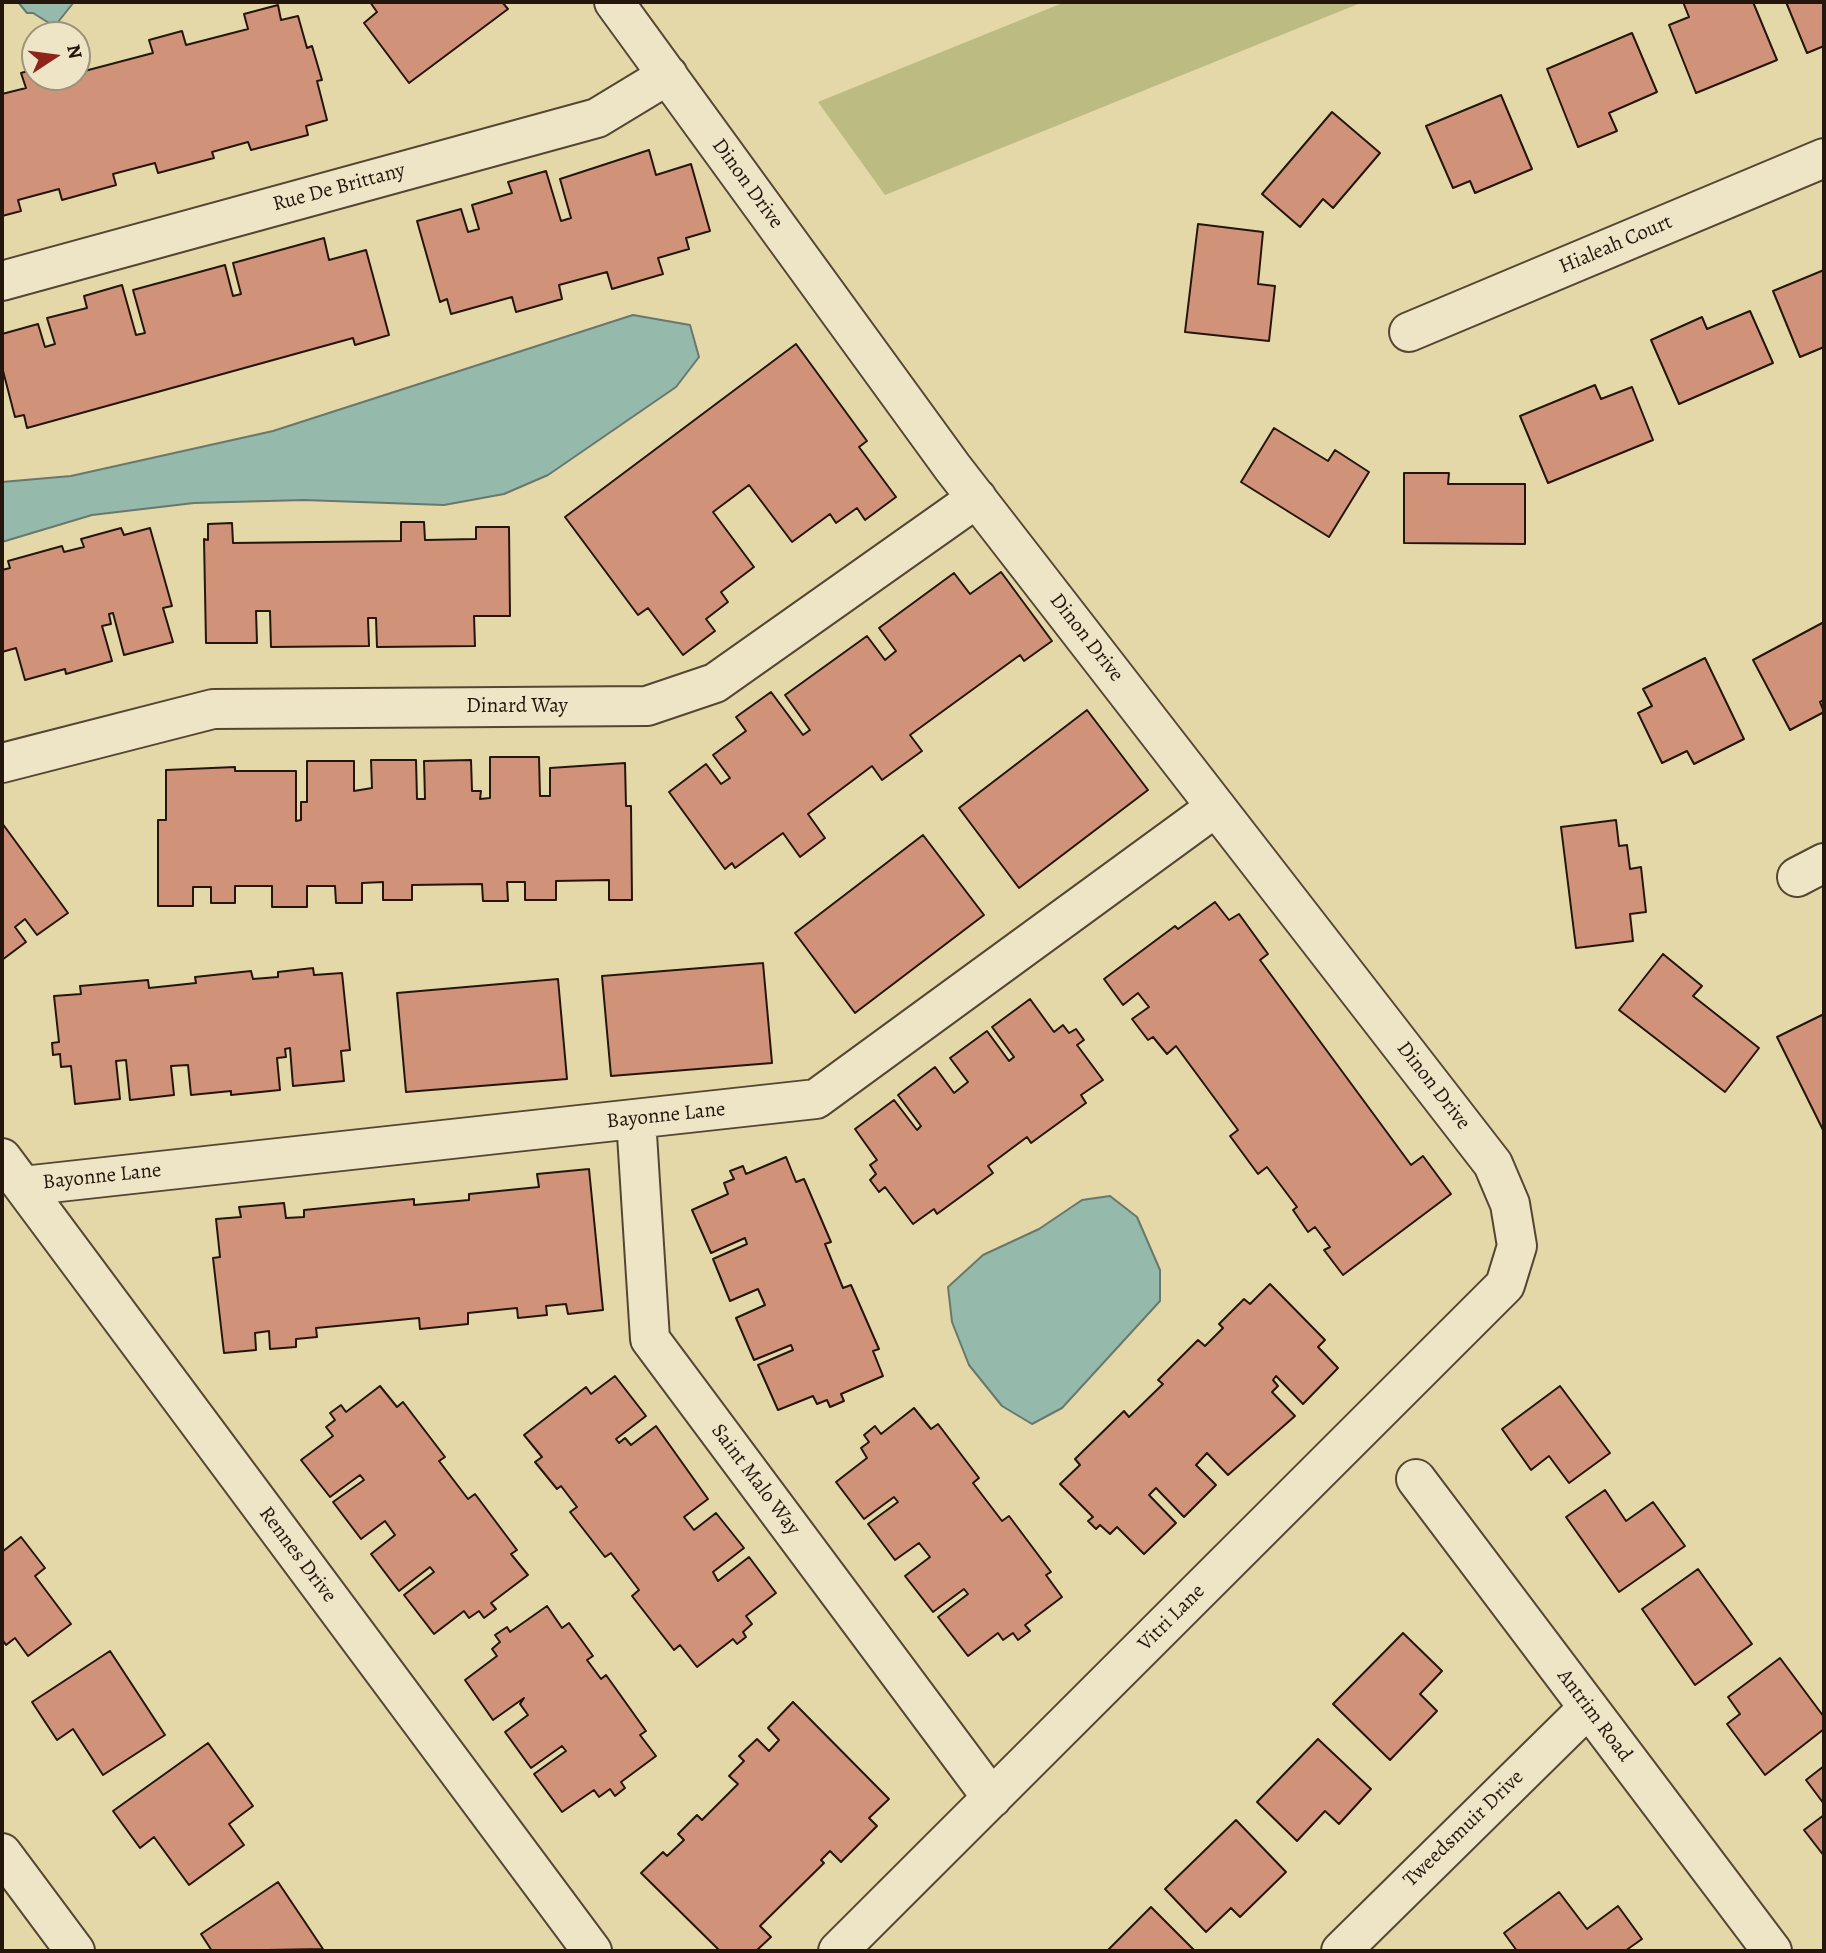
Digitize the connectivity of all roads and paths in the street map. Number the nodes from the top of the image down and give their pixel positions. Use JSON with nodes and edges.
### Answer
{"nodes":[{"id":1,"x":614,"y":2,"type":"edge"},
{"id":2,"x":668,"y":75,"type":"junction"},
{"id":3,"x":1824,"y":158,"type":"edge"},
{"id":4,"x":2,"y":281,"type":"edge"},
{"id":5,"x":1409,"y":332,"type":"dead end"},
{"id":6,"x":977,"y":498,"type":"junction"},
{"id":7,"x":2,"y":763,"type":"edge"},
{"id":8,"x":1216,"y":807,"type":"junction"},
{"id":9,"x":636,"y":1119,"type":"junction"},
{"id":10,"x":12,"y":1172,"type":"edge"},
{"id":11,"x":1505,"y":1285,"type":"joint"},
{"id":12,"x":1416,"y":1479,"type":"dead end"},
{"id":13,"x":1588,"y":1708,"type":"junction"},
{"id":14,"x":992,"y":1798,"type":"junction"},
{"id":15,"x":2,"y":1853,"type":"edge"},
{"id":16,"x":75,"y":1951,"type":"edge"},
{"id":17,"x":592,"y":1951,"type":"edge"},
{"id":18,"x":838,"y":1951,"type":"edge"},
{"id":19,"x":1341,"y":1951,"type":"edge"},
{"id":20,"x":1772,"y":1951,"type":"edge"}],
"edges":[{"from":1,"to":2,"type":"street","name":"Dinon Drive"},
{"from":2,"to":4,"type":"street","name":"Rue De Brittany"},
{"from":2,"to":6,"type":"street","name":"Dinon Drive"},
{"from":3,"to":5,"type":"street","name":"Hialeah Court"},
{"from":6,"to":7,"type":"street","name":"Dinard Way"},
{"from":6,"to":8,"type":"street","name":"Dinon Drive"},
{"from":8,"to":9,"type":"street","name":"Bayonne Lane"},
{"from":8,"to":11,"type":"street","name":"Dinon Drive"},
{"from":9,"to":10,"type":"street","name":"Bayonne Lane"},
{"from":9,"to":14,"type":"street","name":"Saint Malo Way"},
{"from":10,"to":17,"type":"street","name":"Rennes Drive"},
{"from":11,"to":14,"type":"street","name":"Vitri Lane"},
{"from":12,"to":13,"type":"street","name":"Antrim Road"},
{"from":13,"to":19,"type":"street","name":"Tweedsmuir Drive"},
{"from":13,"to":20,"type":"street","name":"Antrim Road"},
{"from":14,"to":18,"type":"street","name":"Vitri Lane"},
{"from":15,"to":16,"type":"street"}]}
